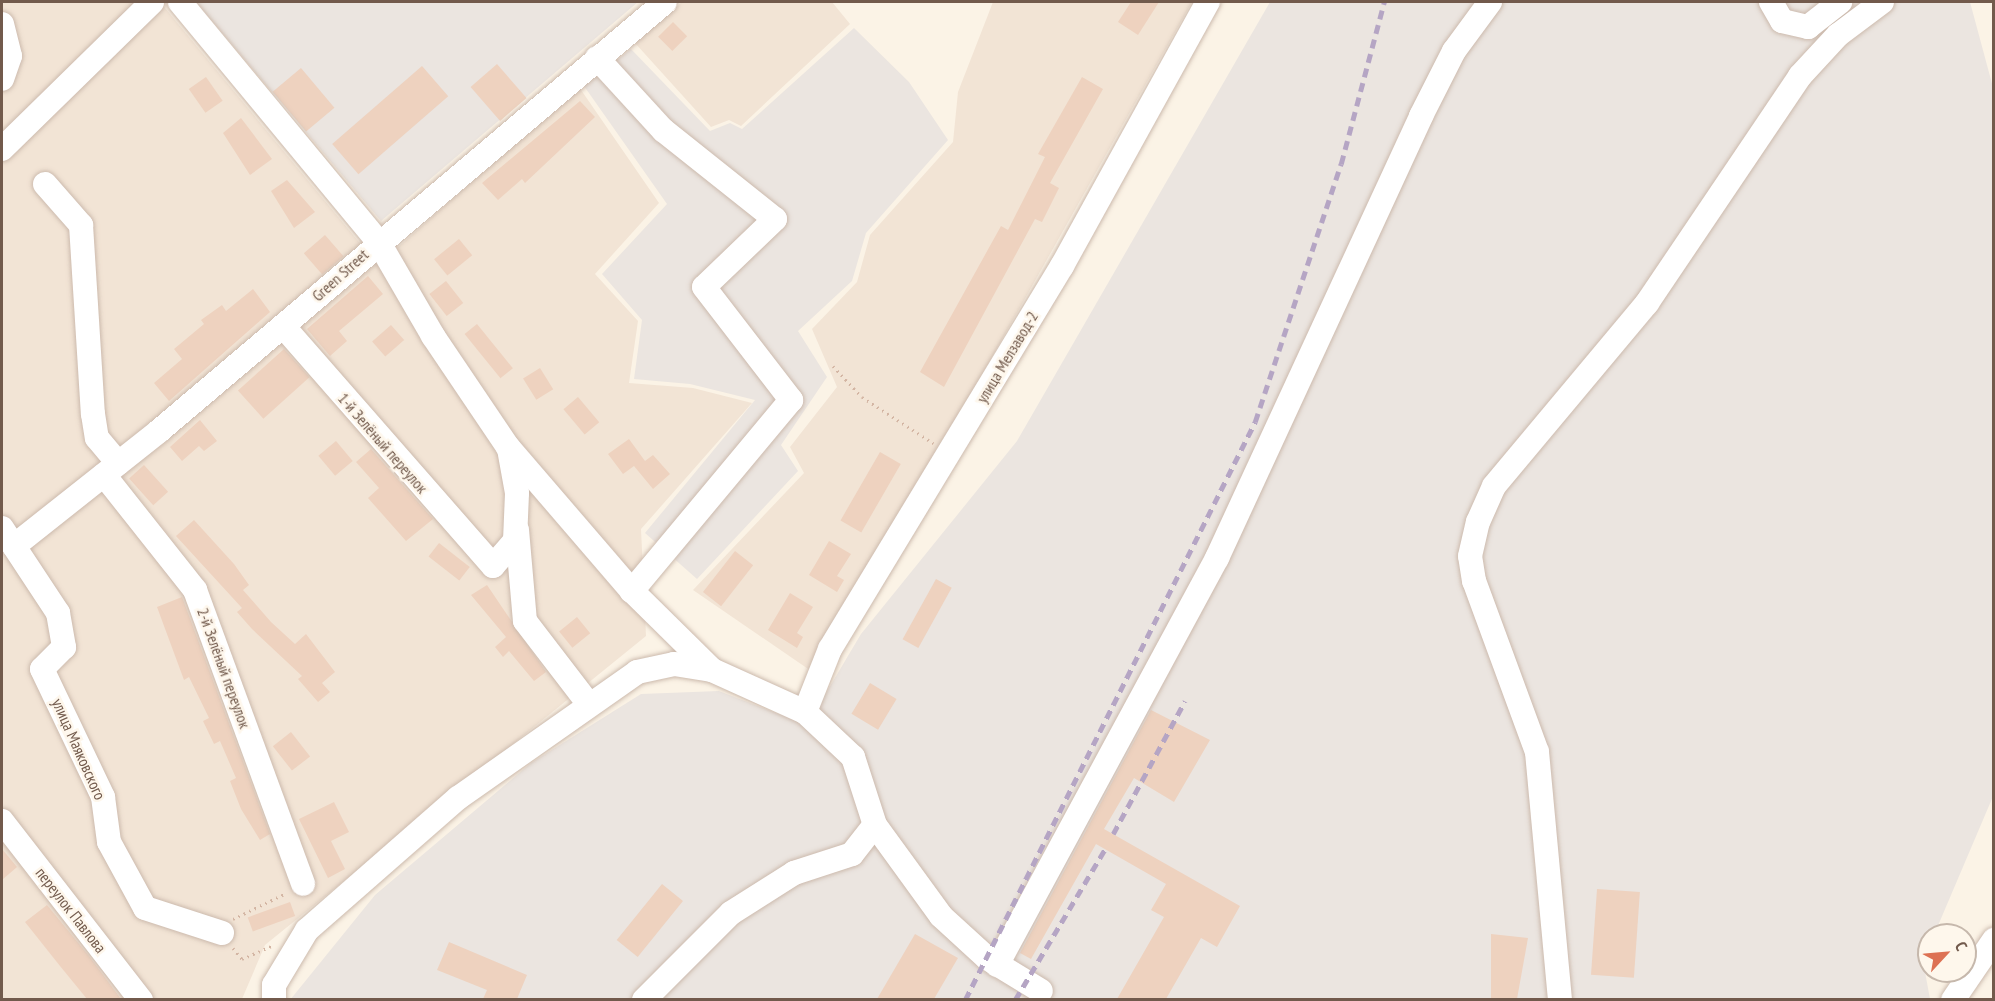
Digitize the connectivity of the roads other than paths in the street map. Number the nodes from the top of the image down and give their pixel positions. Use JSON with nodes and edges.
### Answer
{"nodes":[{"id":1,"x":152,"y":2,"type":"edge"},
{"id":2,"x":180,"y":2,"type":"edge"},
{"id":3,"x":665,"y":2,"type":"edge"},
{"id":4,"x":1208,"y":2,"type":"edge"},
{"id":5,"x":1490,"y":2,"type":"edge"},
{"id":6,"x":1771,"y":2,"type":"edge"},
{"id":7,"x":1840,"y":2,"type":"edge"},
{"id":8,"x":1882,"y":2,"type":"edge"},
{"id":9,"x":2,"y":24,"type":"edge"},
{"id":10,"x":597,"y":58,"type":"junction"},
{"id":11,"x":2,"y":79,"type":"edge"},
{"id":12,"x":2,"y":149,"type":"edge"},
{"id":13,"x":45,"y":184,"type":"dead end"},
{"id":14,"x":378,"y":241,"type":"junction"},
{"id":15,"x":283,"y":326,"type":"junction"},
{"id":16,"x":508,"y":447,"type":"junction"},
{"id":17,"x":111,"y":469,"type":"junction"},
{"id":18,"x":517,"y":528,"type":"junction"},
{"id":19,"x":8,"y":537,"type":"edge"},
{"id":20,"x":632,"y":591,"type":"junction"},
{"id":21,"x":712,"y":670,"type":"junction"},
{"id":22,"x":588,"y":703,"type":"junction"},
{"id":23,"x":805,"y":712,"type":"junction"},
{"id":24,"x":2,"y":821,"type":"edge"},
{"id":25,"x":875,"y":825,"type":"junction"},
{"id":26,"x":303,"y":884,"type":"road end"},
{"id":27,"x":222,"y":933,"type":"road end"},
{"id":28,"x":1994,"y":940,"type":"edge"},
{"id":29,"x":997,"y":965,"type":"junction"},
{"id":30,"x":1041,"y":992,"type":"dead end"},
{"id":31,"x":141,"y":999,"type":"edge"},
{"id":32,"x":274,"y":999,"type":"edge"},
{"id":33,"x":644,"y":999,"type":"edge"},
{"id":34,"x":1560,"y":999,"type":"edge"},
{"id":35,"x":1953,"y":999,"type":"edge"}],
"edges":[{"from":1,"to":12,"type":"street"},
{"from":2,"to":14,"type":"street"},
{"from":3,"to":10,"type":"street","name":"Green Street"},
{"from":4,"to":23,"type":"street","name":"улица Мелзавод-2"},
{"from":5,"to":29,"type":"street"},
{"from":6,"to":7,"type":"street"},
{"from":8,"to":34,"type":"street"},
{"from":9,"to":11,"type":"street"},
{"from":10,"to":14,"type":"street","name":"Green Street"},
{"from":10,"to":20,"type":"street"},
{"from":13,"to":17,"type":"street","name":"2-й Зелёный переулок"},
{"from":14,"to":15,"type":"street","name":"Green Street"},
{"from":14,"to":16,"type":"street"},
{"from":15,"to":17,"type":"street","name":"Green Street"},
{"from":15,"to":18,"type":"street","name":"1-й Зелёный переулок"},
{"from":16,"to":18,"type":"street"},
{"from":16,"to":20,"type":"street"},
{"from":17,"to":19,"type":"street","name":"Green Street"},
{"from":17,"to":26,"type":"street","name":"2-й Зелёный переулок"},
{"from":18,"to":22,"type":"street"},
{"from":19,"to":27,"type":"street","name":"улица Маяковского"},
{"from":20,"to":21,"type":"street"},
{"from":21,"to":22,"type":"street"},
{"from":21,"to":23,"type":"street"},
{"from":22,"to":32,"type":"street"},
{"from":23,"to":25,"type":"street"},
{"from":24,"to":31,"type":"street","name":"переулок Павлова"},
{"from":25,"to":29,"type":"street"},
{"from":25,"to":33,"type":"street"},
{"from":28,"to":35,"type":"street"},
{"from":29,"to":30,"type":"street"}]}
